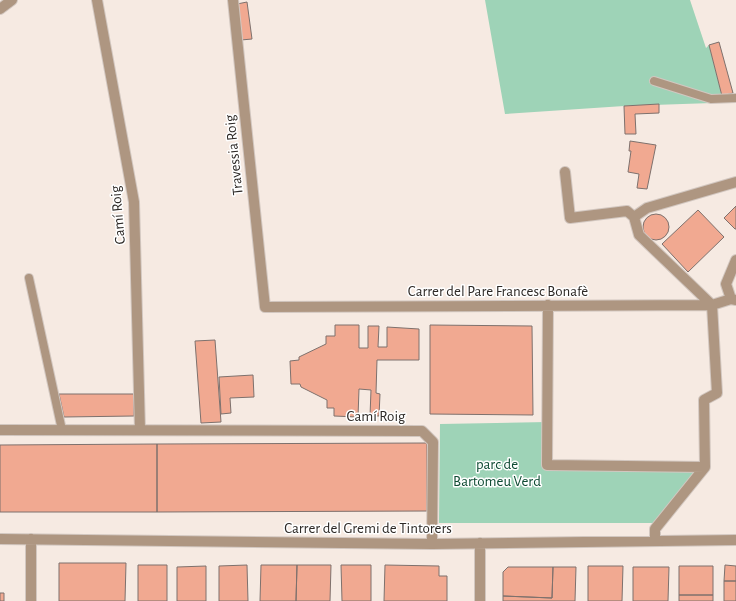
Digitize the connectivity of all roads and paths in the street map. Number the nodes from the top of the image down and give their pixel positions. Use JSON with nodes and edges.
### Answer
{"nodes":[{"id":1,"x":12,"y":0,"type":"edge"},
{"id":2,"x":97,"y":0,"type":"edge"},
{"id":3,"x":233,"y":0,"type":"edge"},
{"id":4,"x":0,"y":9,"type":"edge"},
{"id":5,"x":654,"y":81,"type":"dead end"},
{"id":6,"x":736,"y":98,"type":"edge"},
{"id":7,"x":565,"y":172,"type":"dead end"},
{"id":8,"x":736,"y":182,"type":"edge"},
{"id":9,"x":634,"y":218,"type":"junction"},
{"id":10,"x":736,"y":260,"type":"edge"},
{"id":11,"x":29,"y":278,"type":"dead end"},
{"id":12,"x":734,"y":300,"type":"edge"},
{"id":13,"x":548,"y":305,"type":"junction"},
{"id":14,"x":712,"y":305,"type":"junction"},
{"id":15,"x":265,"y":307,"type":"joint"},
{"id":16,"x":0,"y":430,"type":"edge"},
{"id":17,"x":62,"y":430,"type":"junction"},
{"id":18,"x":140,"y":430,"type":"junction"},
{"id":19,"x":705,"y":467,"type":"junction"},
{"id":20,"x":31,"y":539,"type":"junction"},
{"id":21,"x":0,"y":540,"type":"edge"},
{"id":22,"x":736,"y":540,"type":"edge"},
{"id":23,"x":655,"y":541,"type":"junction"},
{"id":24,"x":480,"y":543,"type":"junction"},
{"id":25,"x":432,"y":544,"type":"junction"},
{"id":26,"x":30,"y":601,"type":"edge"},
{"id":27,"x":480,"y":601,"type":"edge"}],
"edges":[{"from":1,"to":4,"type":"street"},
{"from":2,"to":18,"type":"street","name":"Camí Roig"},
{"from":3,"to":15,"type":"street","name":"Travessia Roig"},
{"from":5,"to":6,"type":"lane"},
{"from":7,"to":9,"type":"street"},
{"from":8,"to":9,"type":"street"},
{"from":9,"to":14,"type":"street"},
{"from":10,"to":12,"type":"street"},
{"from":11,"to":17,"type":"lane"},
{"from":12,"to":14,"type":"street","name":"Carrer del Pare Francesc Bonafè"},
{"from":13,"to":14,"type":"street","name":"Carrer del Pare Francesc Bonafè"},
{"from":13,"to":15,"type":"street","name":"Carrer del Pare Francesc Bonafè"},
{"from":13,"to":19,"type":"street"},
{"from":14,"to":19,"type":"street"},
{"from":16,"to":17,"type":"street","name":"Camí Roig"},
{"from":17,"to":18,"type":"street","name":"Camí Roig"},
{"from":18,"to":25,"type":"street","name":"Camí Roig"},
{"from":19,"to":23,"type":"street"},
{"from":20,"to":21,"type":"street","name":"Carrer del Gremi de Tintorers"},
{"from":20,"to":25,"type":"street","name":"Carrer del Gremi de Tintorers"},
{"from":20,"to":26,"type":"street"},
{"from":22,"to":23,"type":"street","name":"Carrer del Gremi de Tintorers"},
{"from":23,"to":24,"type":"street","name":"Carrer del Gremi de Tintorers"},
{"from":24,"to":25,"type":"street","name":"Carrer del Gremi de Tintorers"},
{"from":24,"to":27,"type":"street"}]}
